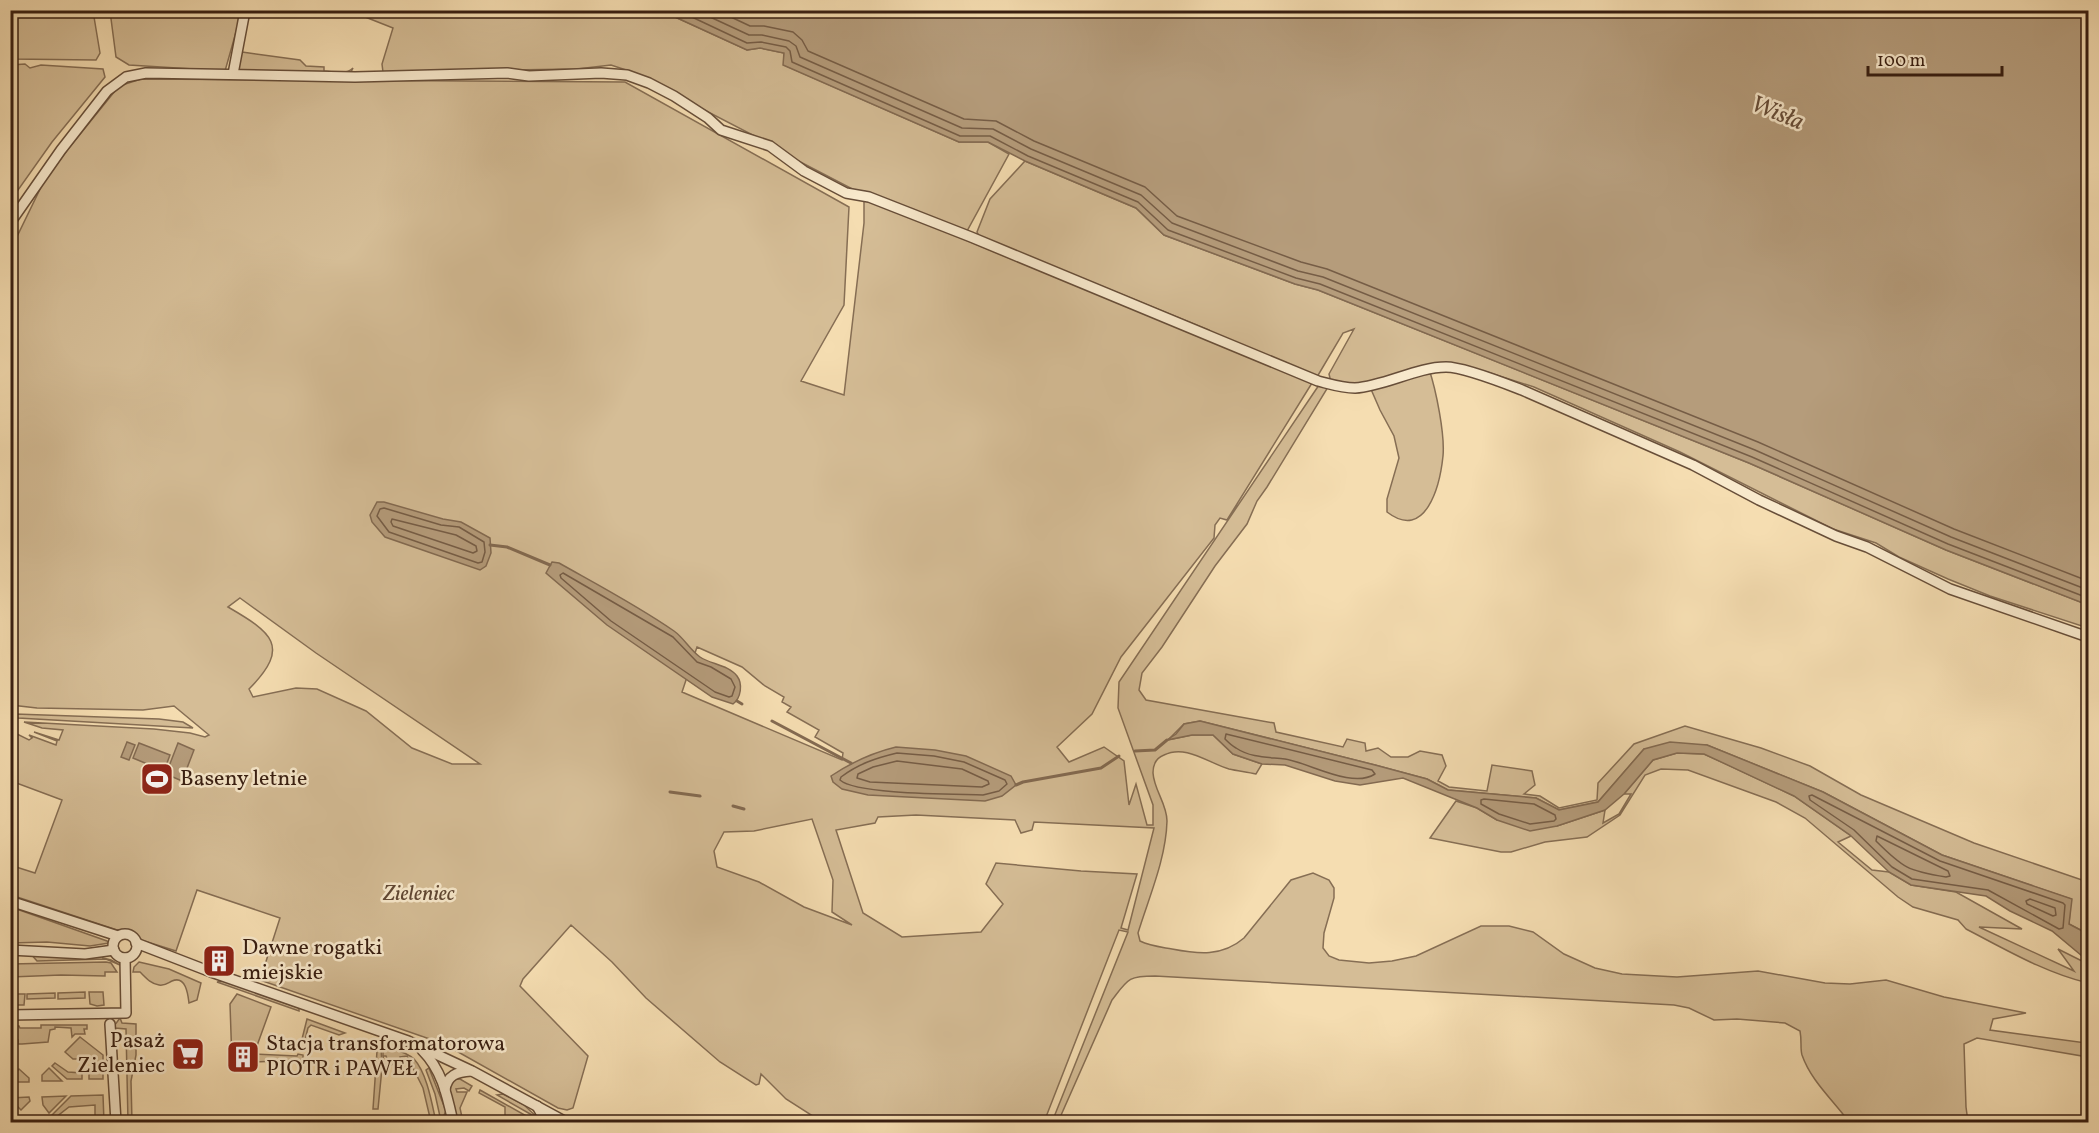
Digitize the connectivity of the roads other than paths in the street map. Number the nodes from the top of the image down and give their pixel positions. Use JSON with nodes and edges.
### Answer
{"nodes":[{"id":1,"x":247,"y":10,"type":"edge"},
{"id":2,"x":233,"y":74,"type":"junction"},
{"id":3,"x":10,"y":223,"type":"edge"},
{"id":4,"x":2088,"y":637,"type":"edge"},
{"id":5,"x":10,"y":901,"type":"edge"},
{"id":6,"x":118,"y":936,"type":"junction"},
{"id":7,"x":136,"y":943,"type":"junction"},
{"id":8,"x":10,"y":950,"type":"edge"},
{"id":9,"x":114,"y":950,"type":"junction"},
{"id":10,"x":130,"y":956,"type":"junction"},
{"id":11,"x":192,"y":965,"type":"junction"},
{"id":12,"x":10,"y":1015,"type":"edge"},
{"id":13,"x":110,"y":1024,"type":"dead end"},
{"id":14,"x":418,"y":1046,"type":"junction"},
{"id":15,"x":472,"y":1071,"type":"junction"},
{"id":16,"x":445,"y":1090,"type":"junction"},
{"id":17,"x":536,"y":1106,"type":"junction"},
{"id":18,"x":116,"y":1122,"type":"edge"},
{"id":19,"x":453,"y":1122,"type":"edge"},
{"id":20,"x":546,"y":1122,"type":"edge"},
{"id":21,"x":566,"y":1122,"type":"edge"}],
"edges":[{"from":1,"to":2,"type":"street"},
{"from":2,"to":3,"type":"street"},
{"from":2,"to":4,"type":"street"},
{"from":5,"to":6,"type":"street"},
{"from":6,"to":7,"type":"street"},
{"from":6,"to":9,"type":"street"},
{"from":7,"to":10,"type":"street"},
{"from":7,"to":11,"type":"street"},
{"from":8,"to":9,"type":"street"},
{"from":9,"to":10,"type":"street"},
{"from":10,"to":11,"type":"street"},
{"from":10,"to":12,"type":"street"},
{"from":11,"to":14,"type":"street"},
{"from":13,"to":18,"type":"street"},
{"from":14,"to":15,"type":"street"},
{"from":14,"to":16,"type":"street"},
{"from":15,"to":16,"type":"street"},
{"from":15,"to":17,"type":"street"},
{"from":16,"to":19,"type":"street"},
{"from":17,"to":20,"type":"street"},
{"from":17,"to":21,"type":"street"}]}
